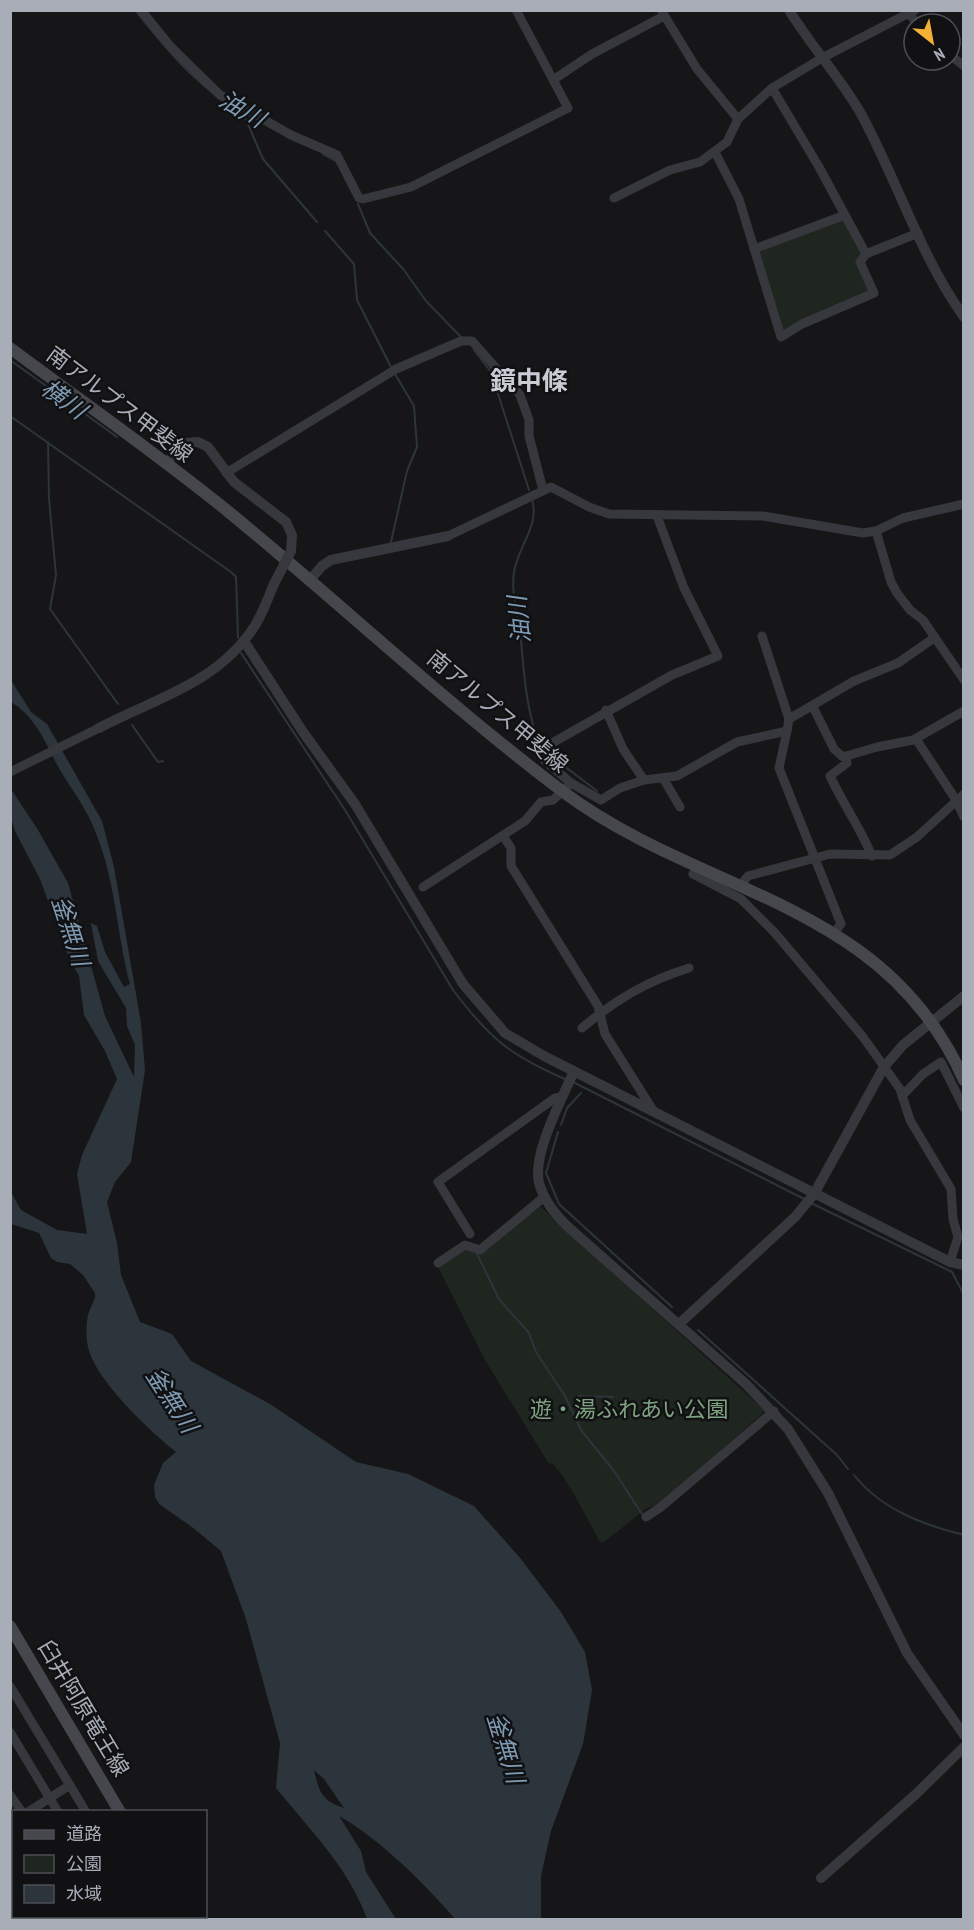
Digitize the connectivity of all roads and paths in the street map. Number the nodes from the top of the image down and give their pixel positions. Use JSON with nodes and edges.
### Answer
{"nodes":[{"id":1,"x":141,"y":10,"type":"edge"},
{"id":2,"x":516,"y":10,"type":"edge"},
{"id":3,"x":789,"y":10,"type":"edge"},
{"id":4,"x":662,"y":13,"type":"edge"},
{"id":5,"x":902,"y":17,"type":"edge"},
{"id":6,"x":822,"y":58,"type":"junction"},
{"id":7,"x":553,"y":80,"type":"junction"},
{"id":8,"x":772,"y":88,"type":"junction"},
{"id":9,"x":738,"y":119,"type":"junction"},
{"id":10,"x":715,"y":152,"type":"junction"},
{"id":11,"x":614,"y":198,"type":"dead end"},
{"id":12,"x":845,"y":215,"type":"junction"},
{"id":13,"x":918,"y":233,"type":"junction"},
{"id":14,"x":754,"y":249,"type":"junction"},
{"id":15,"x":866,"y":254,"type":"junction"},
{"id":16,"x":963,"y":316,"type":"edge"},
{"id":17,"x":10,"y":348,"type":"edge"},
{"id":18,"x":166,"y":463,"type":"junction"},
{"id":19,"x":226,"y":473,"type":"junction"},
{"id":20,"x":543,"y":490,"type":"junction"},
{"id":21,"x":963,"y":504,"type":"edge"},
{"id":22,"x":657,"y":516,"type":"junction"},
{"id":23,"x":876,"y":531,"type":"junction"},
{"id":24,"x":448,"y":537,"type":"joint"},
{"id":25,"x":309,"y":581,"type":"junction"},
{"id":26,"x":762,"y":636,"type":"dead end"},
{"id":27,"x":934,"y":638,"type":"junction"},
{"id":28,"x":244,"y":640,"type":"junction"},
{"id":29,"x":963,"y":680,"type":"edge"},
{"id":30,"x":813,"y":707,"type":"junction"},
{"id":31,"x":606,"y":710,"type":"junction"},
{"id":32,"x":963,"y":711,"type":"edge"},
{"id":33,"x":789,"y":719,"type":"junction"},
{"id":34,"x":99,"y":728,"type":"joint"},
{"id":35,"x":787,"y":731,"type":"junction"},
{"id":36,"x":916,"y":739,"type":"junction"},
{"id":37,"x":846,"y":756,"type":"junction"},
{"id":38,"x":10,"y":772,"type":"edge"},
{"id":39,"x":663,"y":778,"type":"junction"},
{"id":40,"x":644,"y":780,"type":"junction"},
{"id":41,"x":566,"y":787,"type":"junction"},
{"id":42,"x":960,"y":797,"type":"edge"},
{"id":43,"x":680,"y":807,"type":"dead end"},
{"id":44,"x":963,"y":817,"type":"edge"},
{"id":45,"x":503,"y":836,"type":"junction"},
{"id":46,"x":872,"y":856,"type":"junction"},
{"id":47,"x":815,"y":858,"type":"junction"},
{"id":48,"x":697,"y":865,"type":"junction"},
{"id":49,"x":740,"y":885,"type":"junction"},
{"id":50,"x":423,"y":887,"type":"dead end"},
{"id":51,"x":834,"y":933,"type":"junction"},
{"id":52,"x":688,"y":968,"type":"dead end"},
{"id":53,"x":963,"y":996,"type":"edge"},
{"id":54,"x":601,"y":1012,"type":"junction"},
{"id":55,"x":930,"y":1021,"type":"junction"},
{"id":56,"x":582,"y":1028,"type":"dead end"},
{"id":57,"x":885,"y":1067,"type":"junction"},
{"id":58,"x":574,"y":1071,"type":"junction"},
{"id":59,"x":963,"y":1080,"type":"edge"},
{"id":60,"x":564,"y":1096,"type":"junction"},
{"id":61,"x":902,"y":1096,"type":"junction"},
{"id":62,"x":963,"y":1108,"type":"edge"},
{"id":63,"x":655,"y":1114,"type":"junction"},
{"id":64,"x":814,"y":1194,"type":"junction"},
{"id":65,"x":544,"y":1197,"type":"junction"},
{"id":66,"x":470,"y":1234,"type":"dead end"},
{"id":67,"x":950,"y":1262,"type":"junction"},
{"id":68,"x":438,"y":1263,"type":"dead end"},
{"id":69,"x":963,"y":1265,"type":"edge"},
{"id":70,"x":679,"y":1324,"type":"junction"},
{"id":71,"x":774,"y":1411,"type":"junction"},
{"id":72,"x":646,"y":1517,"type":"dead end"},
{"id":73,"x":10,"y":1626,"type":"edge"},
{"id":74,"x":10,"y":1686,"type":"edge"},
{"id":75,"x":10,"y":1732,"type":"edge"},
{"id":76,"x":963,"y":1736,"type":"edge"},
{"id":77,"x":963,"y":1747,"type":"edge"},
{"id":78,"x":70,"y":1785,"type":"junction"},
{"id":79,"x":10,"y":1795,"type":"edge"},
{"id":80,"x":50,"y":1798,"type":"junction"},
{"id":81,"x":21,"y":1810,"type":"edge"},
{"id":82,"x":31,"y":1810,"type":"edge"},
{"id":83,"x":57,"y":1810,"type":"edge"},
{"id":84,"x":85,"y":1810,"type":"edge"},
{"id":85,"x":119,"y":1810,"type":"edge"},
{"id":86,"x":821,"y":1878,"type":"dead end"}],
"edges":[{"from":1,"to":7,"type":"street"},
{"from":2,"to":7,"type":"street"},
{"from":3,"to":6,"type":"street"},
{"from":4,"to":7,"type":"street"},
{"from":4,"to":9,"type":"street"},
{"from":5,"to":6,"type":"street"},
{"from":6,"to":8,"type":"street"},
{"from":6,"to":13,"type":"street"},
{"from":8,"to":9,"type":"street"},
{"from":8,"to":12,"type":"street"},
{"from":9,"to":10,"type":"street"},
{"from":10,"to":11,"type":"street"},
{"from":10,"to":14,"type":"street"},
{"from":12,"to":14,"type":"street"},
{"from":12,"to":15,"type":"street"},
{"from":13,"to":15,"type":"street"},
{"from":13,"to":16,"type":"street"},
{"from":14,"to":15,"type":"street"},
{"from":17,"to":18,"type":"main road","name":"南アルプス甲斐線"},
{"from":18,"to":19,"type":"street"},
{"from":18,"to":25,"type":"main road","name":"南アルプス甲斐線"},
{"from":19,"to":20,"type":"street"},
{"from":19,"to":28,"type":"street","bridge":true},
{"from":20,"to":22,"type":"street"},
{"from":20,"to":24,"type":"street"},
{"from":21,"to":23,"type":"street"},
{"from":22,"to":23,"type":"street"},
{"from":22,"to":31,"type":"street"},
{"from":23,"to":27,"type":"street"},
{"from":24,"to":25,"type":"street"},
{"from":25,"to":41,"type":"main road","name":"南アルプス甲斐線"},
{"from":26,"to":33,"type":"street"},
{"from":27,"to":29,"type":"street"},
{"from":27,"to":30,"type":"street"},
{"from":28,"to":34,"type":"street"},
{"from":28,"to":58,"type":"street"},
{"from":30,"to":33,"type":"street"},
{"from":30,"to":37,"type":"street"},
{"from":31,"to":40,"type":"street"},
{"from":31,"to":41,"type":"street"},
{"from":32,"to":36,"type":"street"},
{"from":33,"to":35,"type":"street"},
{"from":34,"to":38,"type":"street"},
{"from":35,"to":39,"type":"street"},
{"from":35,"to":47,"type":"street"},
{"from":36,"to":37,"type":"street"},
{"from":36,"to":42,"type":"street"},
{"from":37,"to":46,"type":"street"},
{"from":39,"to":40,"type":"street"},
{"from":39,"to":43,"type":"street"},
{"from":40,"to":41,"type":"street"},
{"from":41,"to":45,"type":"street"},
{"from":41,"to":48,"type":"main road","name":"南アルプス甲斐線"},
{"from":42,"to":44,"type":"street"},
{"from":42,"to":46,"type":"street"},
{"from":45,"to":50,"type":"street"},
{"from":45,"to":54,"type":"street"},
{"from":46,"to":47,"type":"street"},
{"from":47,"to":49,"type":"street"},
{"from":47,"to":51,"type":"street"},
{"from":48,"to":49,"type":"main road","name":"南アルプス甲斐線"},
{"from":48,"to":57,"type":"street"},
{"from":49,"to":51,"type":"main road","name":"南アルプス甲斐線"},
{"from":51,"to":55,"type":"main road","name":"南アルプス甲斐線"},
{"from":52,"to":54,"type":"street"},
{"from":53,"to":55,"type":"street"},
{"from":54,"to":56,"type":"street"},
{"from":54,"to":63,"type":"street"},
{"from":55,"to":57,"type":"street"},
{"from":55,"to":59,"type":"main road","name":"南アルプス甲斐線"},
{"from":57,"to":61,"type":"street"},
{"from":57,"to":64,"type":"street"},
{"from":58,"to":60,"type":"street"},
{"from":58,"to":63,"type":"street"},
{"from":60,"to":65,"type":"street"},
{"from":60,"to":66,"type":"street"},
{"from":61,"to":62,"type":"street"},
{"from":61,"to":67,"type":"street"},
{"from":63,"to":64,"type":"street"},
{"from":64,"to":67,"type":"street"},
{"from":64,"to":70,"type":"street"},
{"from":65,"to":68,"type":"street"},
{"from":65,"to":70,"type":"street"},
{"from":67,"to":69,"type":"street"},
{"from":70,"to":71,"type":"street"},
{"from":71,"to":72,"type":"street"},
{"from":71,"to":76,"type":"street"},
{"from":73,"to":85,"type":"main road","name":"臼井阿原竜王線"},
{"from":74,"to":78,"type":"street"},
{"from":75,"to":80,"type":"street"},
{"from":77,"to":86,"type":"street"},
{"from":78,"to":80,"type":"street"},
{"from":78,"to":84,"type":"street"},
{"from":79,"to":81,"type":"street"},
{"from":80,"to":82,"type":"street"},
{"from":80,"to":83,"type":"street"}]}
